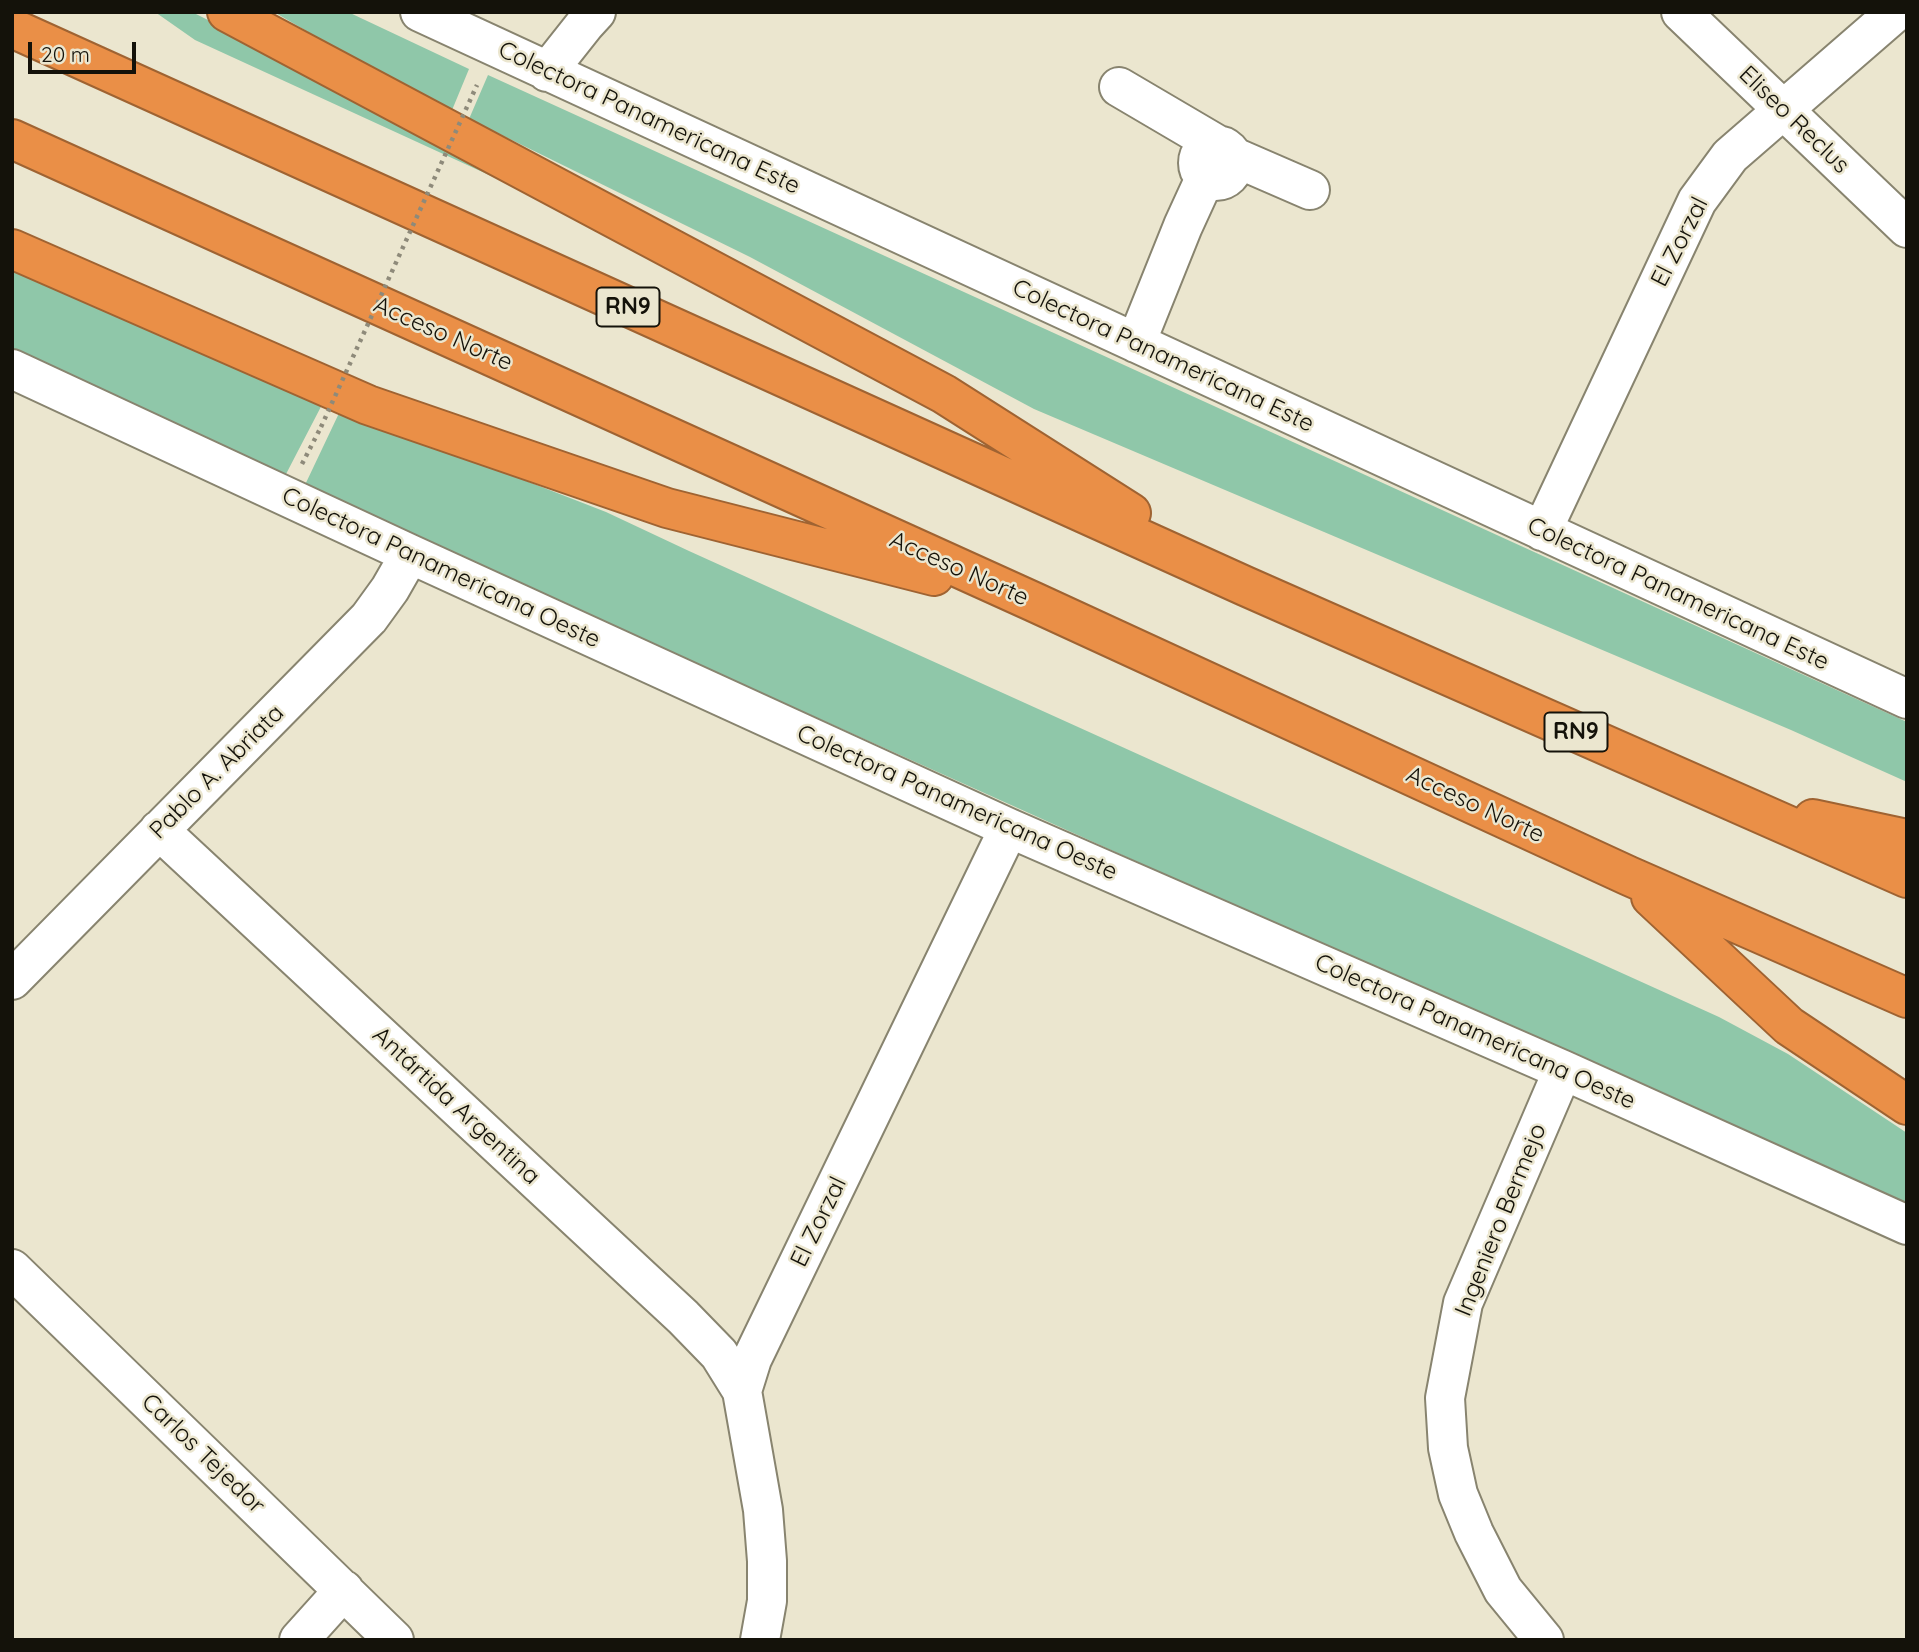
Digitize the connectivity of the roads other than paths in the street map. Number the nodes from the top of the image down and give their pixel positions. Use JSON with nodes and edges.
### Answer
{"nodes":[{"id":1,"x":227,"y":12,"type":"edge"},
{"id":2,"x":420,"y":12,"type":"edge"},
{"id":3,"x":596,"y":12,"type":"edge"},
{"id":4,"x":1681,"y":12,"type":"edge"},
{"id":5,"x":1896,"y":12,"type":"edge"},
{"id":6,"x":12,"y":29,"type":"edge"},
{"id":7,"x":547,"y":72,"type":"junction"},
{"id":8,"x":1119,"y":86,"type":"dead end"},
{"id":9,"x":1784,"y":111,"type":"junction"},
{"id":10,"x":12,"y":139,"type":"edge"},
{"id":11,"x":1219,"y":159,"type":"junction"},
{"id":12,"x":1310,"y":190,"type":"dead end"},
{"id":13,"x":1907,"y":228,"type":"edge"},
{"id":14,"x":12,"y":249,"type":"edge"},
{"id":15,"x":1136,"y":343,"type":"junction"},
{"id":16,"x":12,"y":369,"type":"edge"},
{"id":17,"x":1542,"y":531,"type":"junction"},
{"id":18,"x":410,"y":554,"type":"junction"},
{"id":19,"x":1245,"y":586,"type":"junction"},
{"id":20,"x":1034,"y":602,"type":"junction"},
{"id":21,"x":1907,"y":699,"type":"edge"},
{"id":22,"x":1737,"y":803,"type":"junction"},
{"id":23,"x":1009,"y":828,"type":"junction"},
{"id":24,"x":159,"y":830,"type":"junction"},
{"id":25,"x":1907,"y":839,"type":"edge"},
{"id":26,"x":1629,"y":876,"type":"junction"},
{"id":27,"x":1907,"y":878,"type":"edge"},
{"id":28,"x":12,"y":980,"type":"edge"},
{"id":29,"x":1907,"y":998,"type":"edge"},
{"id":30,"x":1563,"y":1070,"type":"junction"},
{"id":31,"x":1907,"y":1105,"type":"edge"},
{"id":32,"x":1907,"y":1225,"type":"edge"},
{"id":33,"x":12,"y":1269,"type":"edge"},
{"id":34,"x":742,"y":1391,"type":"junction"},
{"id":35,"x":344,"y":1590,"type":"junction"},
{"id":36,"x":299,"y":1640,"type":"edge"},
{"id":37,"x":394,"y":1640,"type":"edge"},
{"id":38,"x":760,"y":1640,"type":"edge"},
{"id":39,"x":1544,"y":1640,"type":"edge"}],
"edges":[{"from":1,"to":19,"type":"highway"},
{"from":2,"to":7,"type":"street","name":"Colectora Panamericana Este"},
{"from":3,"to":7,"type":"street"},
{"from":4,"to":9,"type":"street","name":"Eliseo Reclus"},
{"from":5,"to":9,"type":"street","name":"El Zorzal"},
{"from":6,"to":19,"type":"highway","number":"RN9"},
{"from":7,"to":15,"type":"street","name":"Colectora Panamericana Este"},
{"from":8,"to":11,"type":"street"},
{"from":9,"to":13,"type":"street","name":"Eliseo Reclus"},
{"from":9,"to":17,"type":"street","name":"El Zorzal"},
{"from":10,"to":20,"type":"highway","name":"Acceso Norte"},
{"from":11,"to":12,"type":"street"},
{"from":11,"to":15,"type":"street"},
{"from":14,"to":20,"type":"highway"},
{"from":15,"to":17,"type":"street","name":"Colectora Panamericana Este"},
{"from":16,"to":18,"type":"street","name":"Colectora Panamericana Oeste"},
{"from":17,"to":21,"type":"street","name":"Colectora Panamericana Este"},
{"from":18,"to":23,"type":"street","name":"Colectora Panamericana Oeste"},
{"from":18,"to":24,"type":"street","name":"Pablo A. Abriata"},
{"from":19,"to":22,"type":"highway","number":"RN9"},
{"from":20,"to":26,"type":"highway","name":"Acceso Norte"},
{"from":22,"to":25,"type":"highway"},
{"from":22,"to":27,"type":"highway","number":"RN9"},
{"from":23,"to":30,"type":"street","name":"Colectora Panamericana Oeste"},
{"from":23,"to":34,"type":"street","name":"El Zorzal"},
{"from":24,"to":28,"type":"street","name":"Pablo A. Abriata"},
{"from":24,"to":34,"type":"street","name":"Antártida Argentina"},
{"from":26,"to":29,"type":"highway","name":"Acceso Norte"},
{"from":26,"to":31,"type":"highway"},
{"from":30,"to":32,"type":"street","name":"Colectora Panamericana Oeste"},
{"from":30,"to":39,"type":"street","name":"Ingeniero Bermejo"},
{"from":33,"to":35,"type":"street","name":"Carlos Tejedor"},
{"from":34,"to":38,"type":"street","name":"El Zorzal"},
{"from":35,"to":36,"type":"street"},
{"from":35,"to":37,"type":"street","name":"Carlos Tejedor"}]}
